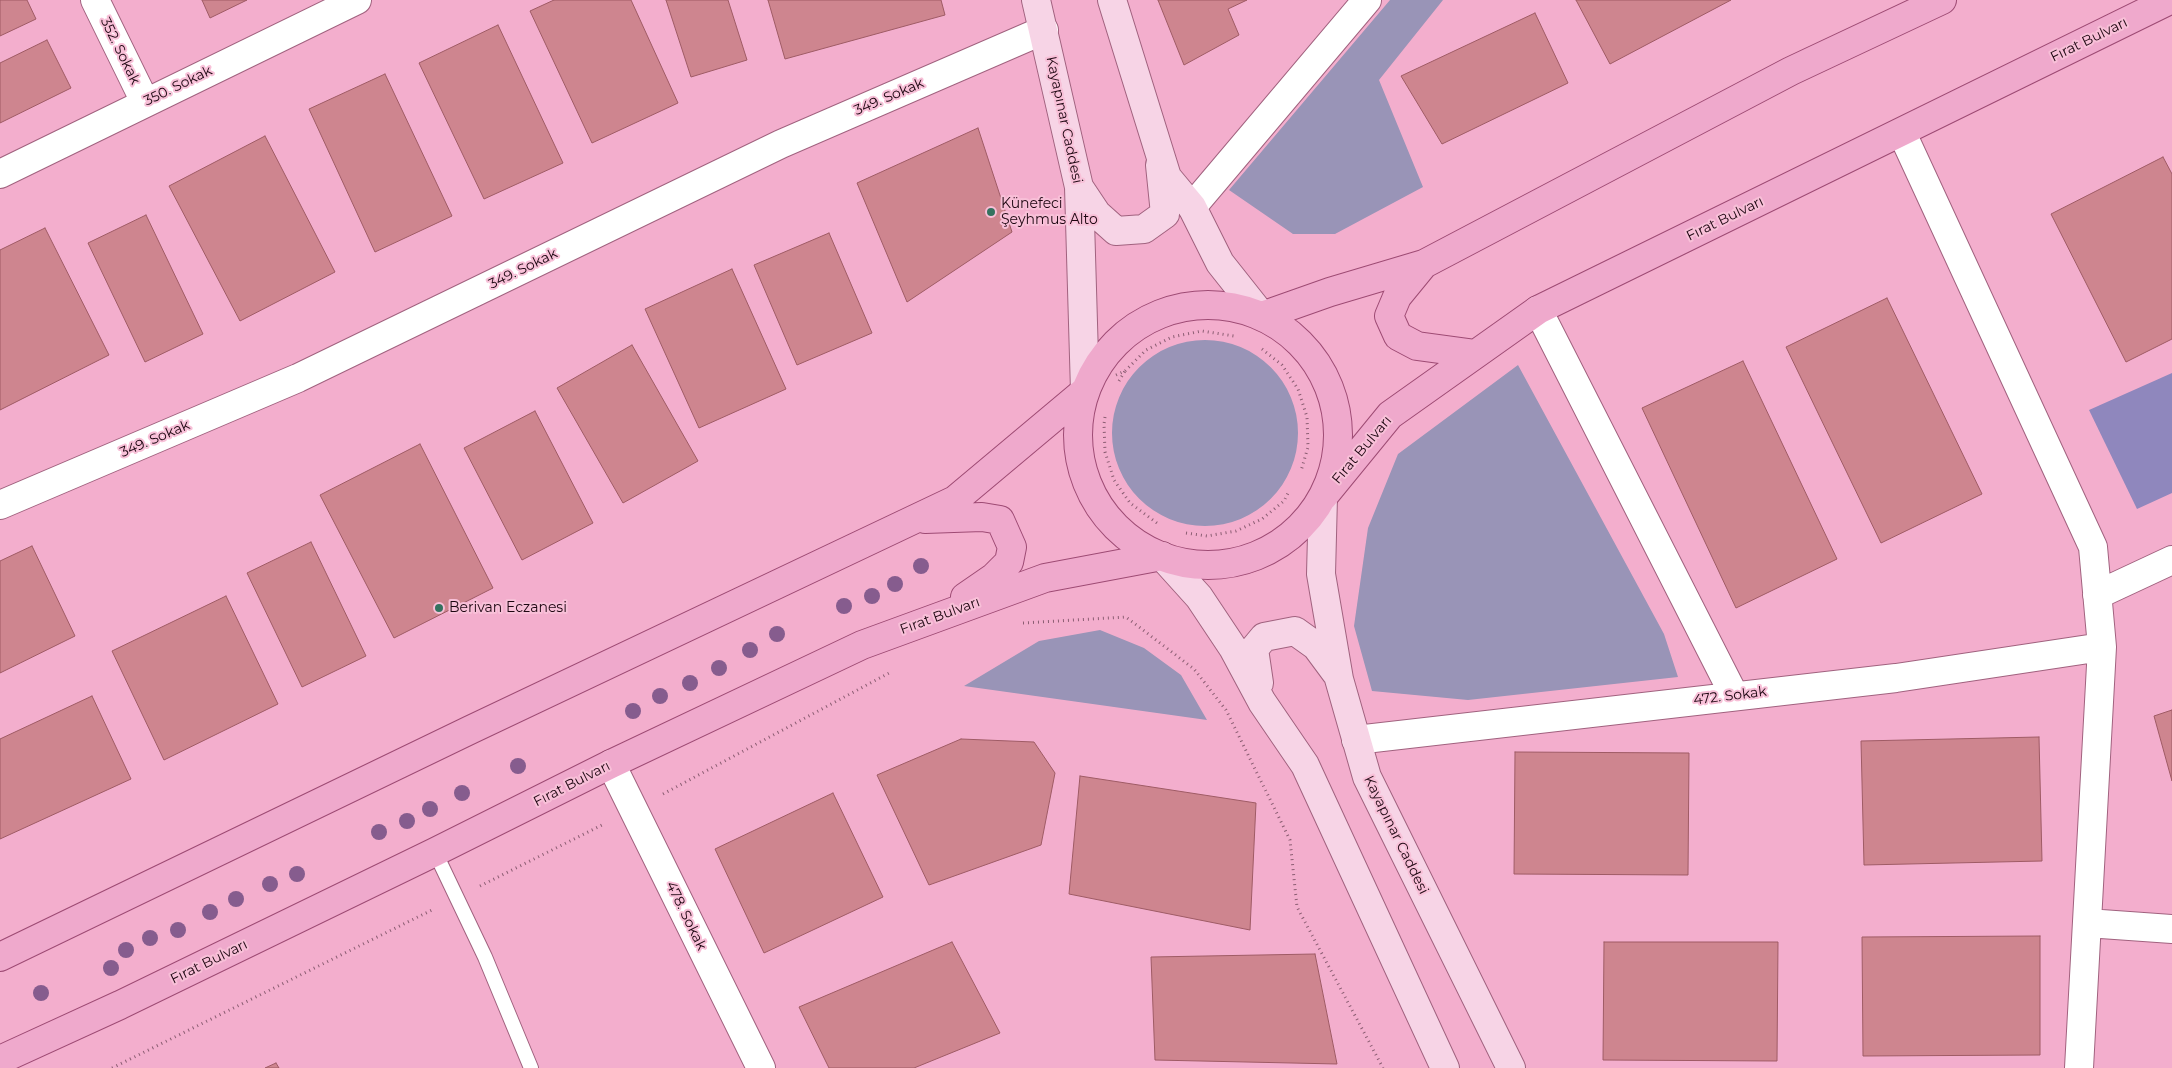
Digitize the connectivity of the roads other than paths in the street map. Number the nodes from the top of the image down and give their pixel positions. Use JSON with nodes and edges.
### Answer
{"nodes":[{"id":1,"x":96,"y":0,"type":"edge"},
{"id":2,"x":357,"y":0,"type":"edge"},
{"id":3,"x":1036,"y":0,"type":"edge"},
{"id":4,"x":1112,"y":0,"type":"edge"},
{"id":5,"x":1366,"y":0,"type":"edge"},
{"id":6,"x":1942,"y":0,"type":"edge"},
{"id":7,"x":2170,"y":0,"type":"edge"},
{"id":8,"x":1044,"y":30,"type":"junction"},
{"id":9,"x":146,"y":102,"type":"junction"},
{"id":10,"x":1902,"y":133,"type":"junction"},
{"id":11,"x":1158,"y":147,"type":"junction"},
{"id":12,"x":0,"y":174,"type":"edge"},
{"id":13,"x":1079,"y":187,"type":"junction"},
{"id":14,"x":1192,"y":207,"type":"junction"},
{"id":15,"x":1424,"y":264,"type":"junction"},
{"id":16,"x":1538,"y":310,"type":"junction"},
{"id":17,"x":1262,"y":316,"type":"junction"},
{"id":18,"x":1476,"y":354,"type":"junction"},
{"id":19,"x":1085,"y":391,"type":"junction"},
{"id":20,"x":1323,"y":497,"type":"junction"},
{"id":21,"x":0,"y":505,"type":"edge"},
{"id":22,"x":914,"y":520,"type":"junction"},
{"id":23,"x":1162,"y":556,"type":"junction"},
{"id":24,"x":2172,"y":560,"type":"edge"},
{"id":25,"x":2097,"y":595,"type":"junction"},
{"id":26,"x":938,"y":617,"type":"junction"},
{"id":27,"x":2102,"y":647,"type":"junction"},
{"id":28,"x":1339,"y":679,"type":"junction"},
{"id":29,"x":1734,"y":696,"type":"junction"},
{"id":30,"x":1262,"y":702,"type":"junction"},
{"id":31,"x":1356,"y":740,"type":"junction"},
{"id":32,"x":611,"y":764,"type":"junction"},
{"id":33,"x":435,"y":852,"type":"junction"},
{"id":34,"x":2087,"y":923,"type":"junction"},
{"id":35,"x":2172,"y":929,"type":"edge"},
{"id":36,"x":0,"y":958,"type":"edge"},
{"id":37,"x":0,"y":1060,"type":"edge"},
{"id":38,"x":531,"y":1068,"type":"edge"},
{"id":39,"x":761,"y":1068,"type":"edge"},
{"id":40,"x":1445,"y":1068,"type":"edge"},
{"id":41,"x":1511,"y":1068,"type":"edge"},
{"id":42,"x":2079,"y":1068,"type":"edge"}],
"edges":[{"from":1,"to":9,"type":"street","name":"352. Sokak"},
{"from":2,"to":9,"type":"street","name":"350. Sokak"},
{"from":3,"to":8,"type":"main road","name":"Kayapınar Caddesi"},
{"from":4,"to":11,"type":"main road"},
{"from":5,"to":14,"type":"street"},
{"from":6,"to":15,"type":"main road"},
{"from":7,"to":10,"type":"main road","name":"Fırat Bulvarı"},
{"from":8,"to":13,"type":"main road","name":"Kayapınar Caddesi"},
{"from":8,"to":21,"type":"street","name":"349. Sokak"},
{"from":9,"to":12,"type":"street","name":"350. Sokak"},
{"from":10,"to":16,"type":"main road","name":"Fırat Bulvarı"},
{"from":10,"to":25,"type":"street"},
{"from":11,"to":13,"type":"main road"},
{"from":11,"to":14,"type":"main road"},
{"from":13,"to":19,"type":"main road","name":"Kayapınar Caddesi"},
{"from":14,"to":17,"type":"main road"},
{"from":15,"to":17,"type":"main road"},
{"from":15,"to":18,"type":"main road"},
{"from":16,"to":18,"type":"main road","name":"Fırat Bulvarı"},
{"from":16,"to":29,"type":"street"},
{"from":17,"to":19,"type":"main road"},
{"from":17,"to":20,"type":"main road"},
{"from":18,"to":20,"type":"main road","name":"Fırat Bulvarı"},
{"from":19,"to":22,"type":"main road"},
{"from":19,"to":23,"type":"main road"},
{"from":20,"to":23,"type":"main road","name":"Fırat Bulvarı"},
{"from":20,"to":28,"type":"main road","name":"Kayapınar Caddesi"},
{"from":22,"to":26,"type":"main road"},
{"from":22,"to":36,"type":"main road"},
{"from":23,"to":26,"type":"main road","name":"Fırat Bulvarı"},
{"from":23,"to":30,"type":"main road"},
{"from":24,"to":25,"type":"street"},
{"from":25,"to":27,"type":"street"},
{"from":26,"to":32,"type":"main road","name":"Fırat Bulvarı"},
{"from":27,"to":29,"type":"street","name":"472. Sokak"},
{"from":27,"to":34,"type":"street"},
{"from":28,"to":30,"type":"main road"},
{"from":28,"to":31,"type":"main road","name":"Kayapınar Caddesi"},
{"from":29,"to":31,"type":"street","name":"472. Sokak"},
{"from":30,"to":40,"type":"main road"},
{"from":31,"to":41,"type":"main road","name":"Kayapınar Caddesi"},
{"from":32,"to":33,"type":"main road","name":"Fırat Bulvarı"},
{"from":32,"to":39,"type":"street","name":"478. Sokak"},
{"from":33,"to":37,"type":"main road","name":"Fırat Bulvarı"},
{"from":33,"to":38,"type":"lane"},
{"from":34,"to":35,"type":"street"},
{"from":34,"to":42,"type":"street"}]}
